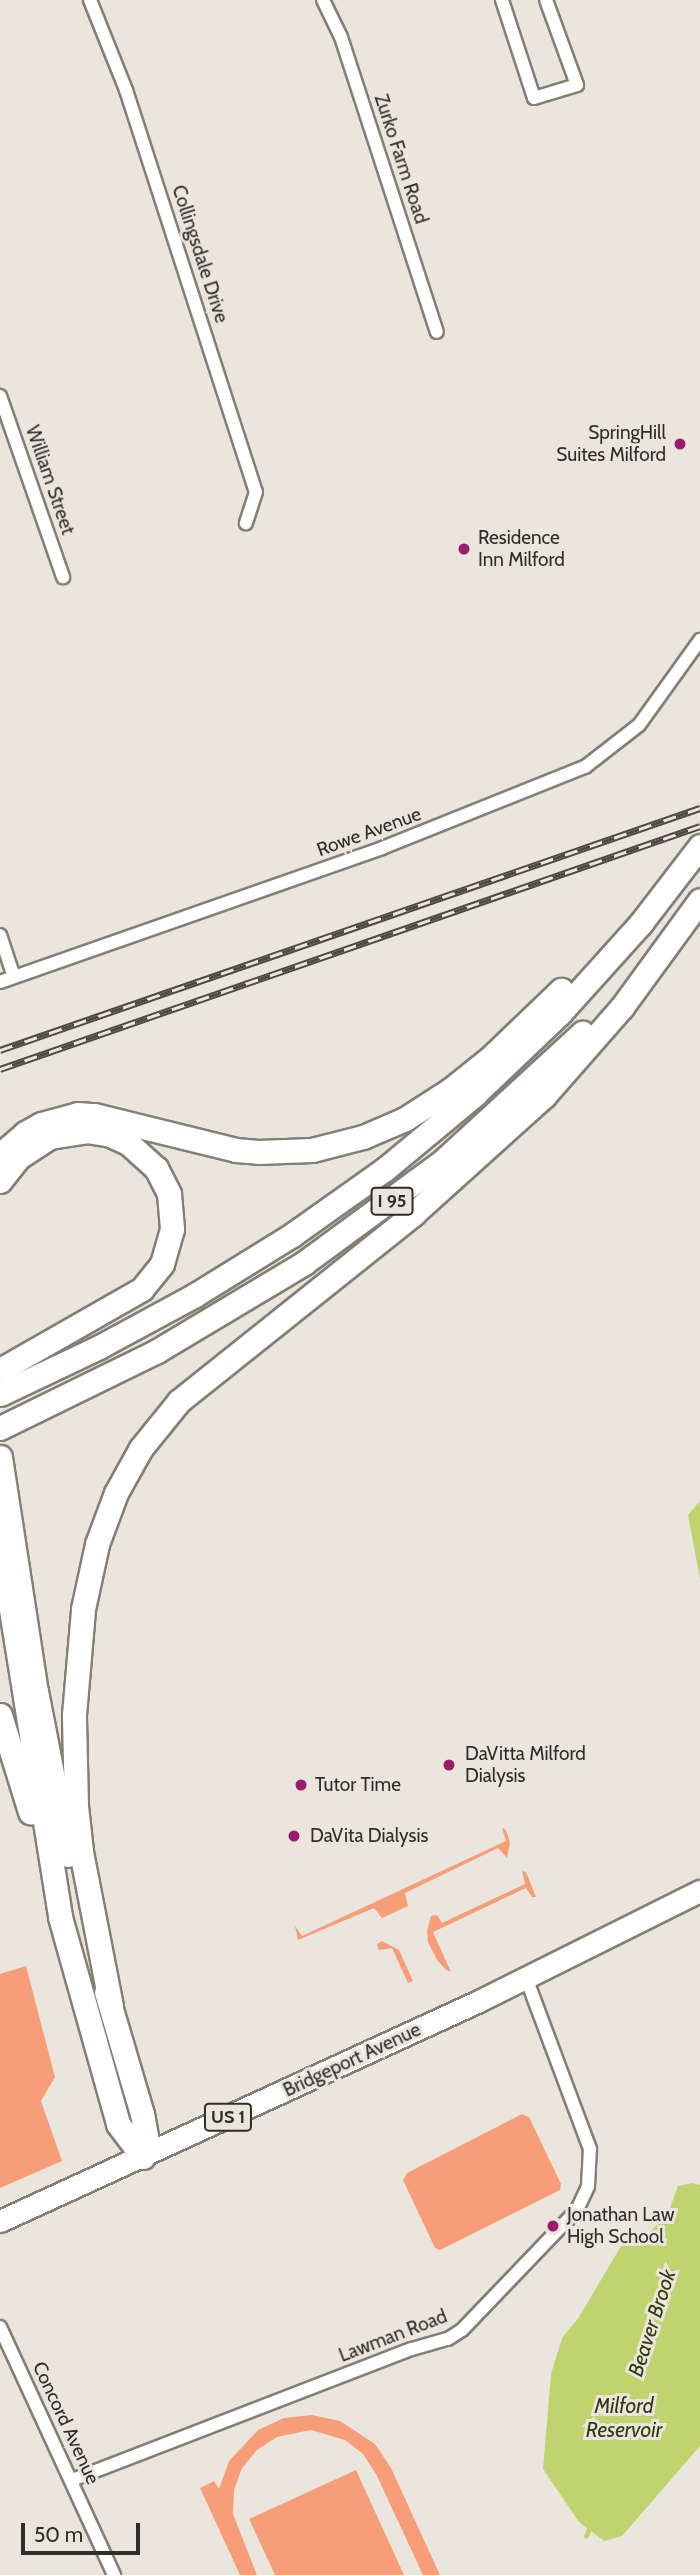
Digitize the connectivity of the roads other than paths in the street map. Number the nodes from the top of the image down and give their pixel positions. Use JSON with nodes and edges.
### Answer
{"nodes":[{"id":1,"x":90,"y":0,"type":"edge"},
{"id":2,"x":323,"y":0,"type":"edge"},
{"id":3,"x":502,"y":0,"type":"edge"},
{"id":4,"x":546,"y":0,"type":"edge"},
{"id":5,"x":437,"y":332,"type":"dead end"},
{"id":6,"x":0,"y":396,"type":"edge"},
{"id":7,"x":246,"y":523,"type":"dead end"},
{"id":8,"x":63,"y":577,"type":"dead end"},
{"id":9,"x":700,"y":640,"type":"edge"},
{"id":10,"x":700,"y":846,"type":"edge"},
{"id":11,"x":670,"y":886,"type":"junction"},
{"id":12,"x":700,"y":899,"type":"edge"},
{"id":13,"x":0,"y":935,"type":"edge"},
{"id":14,"x":14,"y":977,"type":"junction"},
{"id":15,"x":0,"y":982,"type":"edge"},
{"id":16,"x":0,"y":1155,"type":"edge"},
{"id":17,"x":0,"y":1181,"type":"edge"},
{"id":18,"x":6,"y":1367,"type":"edge"},
{"id":19,"x":8,"y":1391,"type":"edge"},
{"id":20,"x":10,"y":1423,"type":"edge"},
{"id":21,"x":0,"y":1457,"type":"edge"},
{"id":22,"x":0,"y":1541,"type":"edge"},
{"id":23,"x":0,"y":1715,"type":"edge"},
{"id":24,"x":700,"y":1891,"type":"edge"},
{"id":25,"x":60,"y":1917,"type":"junction"},
{"id":26,"x":526,"y":1978,"type":"junction"},
{"id":27,"x":111,"y":2006,"type":"junction"},
{"id":28,"x":143,"y":2157,"type":"junction"},
{"id":29,"x":0,"y":2221,"type":"edge"},
{"id":30,"x":0,"y":2327,"type":"edge"},
{"id":31,"x":72,"y":2480,"type":"junction"},
{"id":32,"x":114,"y":2575,"type":"edge"}],
"edges":[{"from":1,"to":7,"type":"street","name":"Collingsdale Drive"},
{"from":2,"to":5,"type":"street","name":"Zurko Farm Road"},
{"from":3,"to":4,"type":"street"},
{"from":6,"to":8,"type":"street","name":"William Street"},
{"from":9,"to":14,"type":"street","name":"Rowe Avenue"},
{"from":10,"to":11,"type":"highway","number":"I 95"},
{"from":11,"to":16,"type":"highway"},
{"from":11,"to":19,"type":"highway","number":"I 95"},
{"from":12,"to":20,"type":"highway","number":"I 95"},
{"from":12,"to":27,"type":"highway"},
{"from":13,"to":14,"type":"street"},
{"from":14,"to":15,"type":"street","name":"Rowe Avenue"},
{"from":17,"to":18,"type":"highway"},
{"from":21,"to":27,"type":"highway"},
{"from":22,"to":25,"type":"highway"},
{"from":23,"to":25,"type":"highway"},
{"from":24,"to":26,"type":"main road","name":"Bridgeport Avenue","number":"US 1"},
{"from":25,"to":28,"type":"highway"},
{"from":26,"to":28,"type":"main road","name":"Bridgeport Avenue","number":"US 1"},
{"from":26,"to":31,"type":"street","name":"Lawman Road"},
{"from":27,"to":28,"type":"highway"},
{"from":28,"to":29,"type":"main road","name":"Bridgeport Avenue","number":"US 1"},
{"from":30,"to":31,"type":"street","name":"Concord Avenue"},
{"from":31,"to":32,"type":"street","name":"Concord Avenue"}]}
